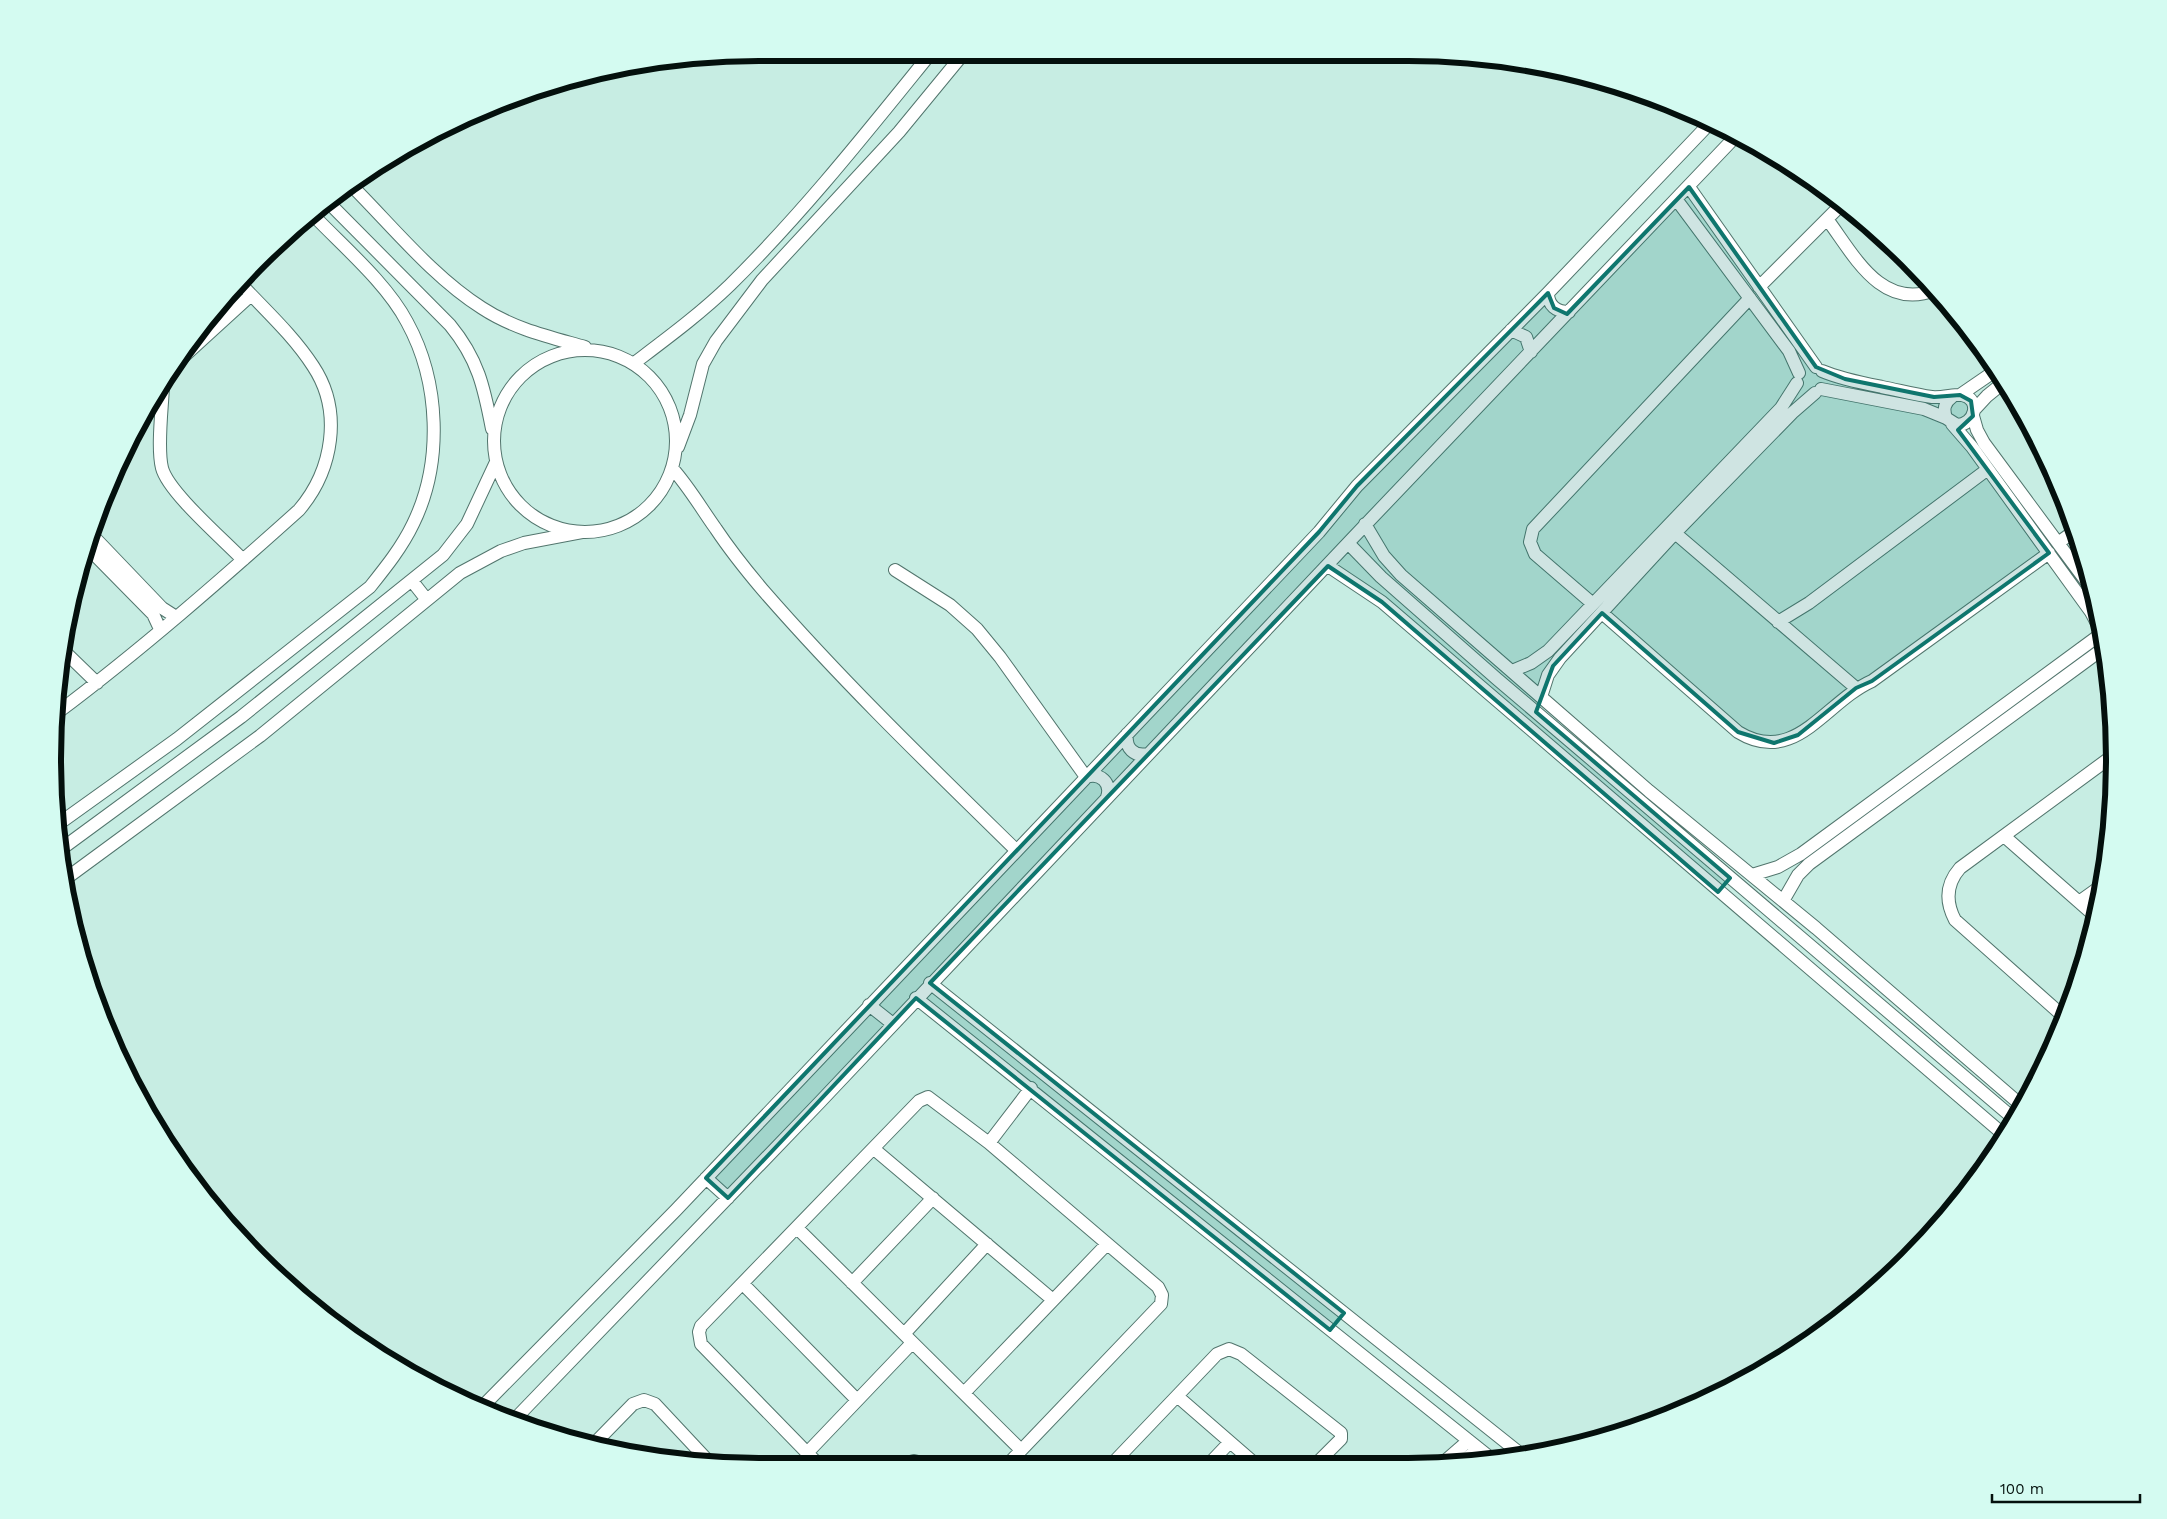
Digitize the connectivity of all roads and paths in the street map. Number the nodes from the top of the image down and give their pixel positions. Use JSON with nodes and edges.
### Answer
{"nodes":[{"id":1,"x":924,"y":61,"type":"edge"},
{"id":2,"x":957,"y":61,"type":"edge"},
{"id":3,"x":1705,"y":128,"type":"edge"},
{"id":4,"x":1732,"y":141,"type":"edge"},
{"id":5,"x":1688,"y":187,"type":"junction"},
{"id":6,"x":356,"y":190,"type":"edge"},
{"id":7,"x":1676,"y":199,"type":"junction"},
{"id":8,"x":333,"y":207,"type":"edge"},
{"id":9,"x":1837,"y":209,"type":"edge"},
{"id":10,"x":1827,"y":219,"type":"junction"},
{"id":11,"x":318,"y":220,"type":"edge"},
{"id":12,"x":1759,"y":287,"type":"junction"},
{"id":13,"x":245,"y":288,"type":"edge"},
{"id":14,"x":1925,"y":292,"type":"edge"},
{"id":15,"x":1548,"y":293,"type":"junction"},
{"id":16,"x":251,"y":295,"type":"junction"},
{"id":17,"x":1750,"y":298,"type":"junction"},
{"id":18,"x":1569,"y":312,"type":"junction"},
{"id":19,"x":1511,"y":330,"type":"junction"},
{"id":20,"x":202,"y":340,"type":"edge"},
{"id":21,"x":600,"y":352,"type":"junction"},
{"id":22,"x":1531,"y":352,"type":"junction"},
{"id":23,"x":633,"y":364,"type":"junction"},
{"id":24,"x":1819,"y":369,"type":"junction"},
{"id":25,"x":1990,"y":374,"type":"edge"},
{"id":26,"x":1798,"y":378,"type":"junction"},
{"id":27,"x":1998,"y":387,"type":"edge"},
{"id":28,"x":1818,"y":391,"type":"junction"},
{"id":29,"x":1956,"y":396,"type":"junction"},
{"id":30,"x":163,"y":398,"type":"edge"},
{"id":31,"x":1974,"y":412,"type":"junction"},
{"id":32,"x":1949,"y":421,"type":"junction"},
{"id":33,"x":494,"y":438,"type":"junction"},
{"id":34,"x":496,"y":462,"type":"junction"},
{"id":35,"x":674,"y":462,"type":"junction"},
{"id":36,"x":1988,"y":469,"type":"junction"},
{"id":37,"x":1365,"y":524,"type":"junction"},
{"id":38,"x":582,"y":532,"type":"junction"},
{"id":39,"x":1675,"y":534,"type":"junction"},
{"id":40,"x":2069,"y":535,"type":"edge"},
{"id":41,"x":97,"y":539,"type":"edge"},
{"id":42,"x":1348,"y":543,"type":"junction"},
{"id":43,"x":2058,"y":543,"type":"junction"},
{"id":44,"x":93,"y":553,"type":"edge"},
{"id":45,"x":2049,"y":553,"type":"junction"},
{"id":46,"x":244,"y":560,"type":"junction"},
{"id":47,"x":1328,"y":566,"type":"junction"},
{"id":48,"x":894,"y":570,"type":"dead end"},
{"id":49,"x":2081,"y":574,"type":"edge"},
{"id":50,"x":412,"y":581,"type":"junction"},
{"id":51,"x":428,"y":600,"type":"junction"},
{"id":52,"x":2088,"y":607,"type":"edge"},
{"id":53,"x":1598,"y":609,"type":"junction"},
{"id":54,"x":176,"y":617,"type":"junction"},
{"id":55,"x":1778,"y":622,"type":"junction"},
{"id":56,"x":160,"y":629,"type":"junction"},
{"id":57,"x":2095,"y":639,"type":"edge"},
{"id":58,"x":2097,"y":653,"type":"edge"},
{"id":59,"x":69,"y":656,"type":"edge"},
{"id":60,"x":1512,"y":671,"type":"junction"},
{"id":61,"x":97,"y":683,"type":"junction"},
{"id":62,"x":1856,"y":688,"type":"junction"},
{"id":63,"x":1541,"y":697,"type":"junction"},
{"id":64,"x":64,"y":708,"type":"edge"},
{"id":65,"x":1127,"y":734,"type":"junction"},
{"id":66,"x":1148,"y":754,"type":"junction"},
{"id":67,"x":2106,"y":761,"type":"edge"},
{"id":68,"x":1086,"y":777,"type":"junction"},
{"id":69,"x":1107,"y":797,"type":"junction"},
{"id":70,"x":64,"y":820,"type":"edge"},
{"id":71,"x":2004,"y":836,"type":"junction"},
{"id":72,"x":67,"y":845,"type":"edge"},
{"id":73,"x":1016,"y":850,"type":"junction"},
{"id":74,"x":71,"y":875,"type":"edge"},
{"id":75,"x":1752,"y":875,"type":"junction"},
{"id":76,"x":1730,"y":878,"type":"junction"},
{"id":77,"x":1718,"y":892,"type":"junction"},
{"id":78,"x":2093,"y":892,"type":"edge"},
{"id":79,"x":1784,"y":901,"type":"junction"},
{"id":80,"x":2079,"y":902,"type":"junction"},
{"id":81,"x":2089,"y":910,"type":"edge"},
{"id":82,"x":930,"y":983,"type":"junction"},
{"id":83,"x":916,"y":998,"type":"junction"},
{"id":84,"x":870,"y":1004,"type":"junction"},
{"id":85,"x":2059,"y":1012,"type":"edge"},
{"id":86,"x":893,"y":1024,"type":"junction"},
{"id":87,"x":1031,"y":1088,"type":"junction"},
{"id":88,"x":2016,"y":1101,"type":"edge"},
{"id":89,"x":2009,"y":1114,"type":"edge"},
{"id":90,"x":1999,"y":1130,"type":"edge"},
{"id":91,"x":989,"y":1143,"type":"junction"},
{"id":92,"x":874,"y":1148,"type":"junction"},
{"id":93,"x":706,"y":1178,"type":"junction"},
{"id":94,"x":728,"y":1198,"type":"junction"},
{"id":95,"x":932,"y":1198,"type":"junction"},
{"id":96,"x":797,"y":1228,"type":"junction"},
{"id":97,"x":987,"y":1244,"type":"junction"},
{"id":98,"x":1107,"y":1244,"type":"junction"},
{"id":99,"x":852,"y":1283,"type":"junction"},
{"id":100,"x":743,"y":1284,"type":"junction"},
{"id":101,"x":1053,"y":1300,"type":"junction"},
{"id":102,"x":1344,"y":1313,"type":"junction"},
{"id":103,"x":1330,"y":1330,"type":"junction"},
{"id":104,"x":908,"y":1338,"type":"junction"},
{"id":105,"x":964,"y":1393,"type":"junction"},
{"id":106,"x":1177,"y":1396,"type":"junction"},
{"id":107,"x":857,"y":1400,"type":"junction"},
{"id":108,"x":486,"y":1402,"type":"edge"},
{"id":109,"x":519,"y":1415,"type":"edge"},
{"id":110,"x":599,"y":1439,"type":"edge"},
{"id":111,"x":1230,"y":1442,"type":"junction"},
{"id":112,"x":1473,"y":1445,"type":"junction"},
{"id":113,"x":1515,"y":1449,"type":"edge"},
{"id":114,"x":1021,"y":1450,"type":"junction"},
{"id":115,"x":807,"y":1453,"type":"junction"},
{"id":116,"x":1484,"y":1453,"type":"edge"},
{"id":117,"x":703,"y":1455,"type":"edge"},
{"id":118,"x":1467,"y":1455,"type":"edge"},
{"id":119,"x":1454,"y":1456,"type":"edge"},
{"id":120,"x":812,"y":1458,"type":"edge"},
{"id":121,"x":1014,"y":1458,"type":"edge"},
{"id":122,"x":1118,"y":1458,"type":"edge"},
{"id":123,"x":1215,"y":1458,"type":"edge"},
{"id":124,"x":1248,"y":1458,"type":"edge"},
{"id":125,"x":1323,"y":1458,"type":"edge"}],
"edges":[{"from":1,"to":23,"type":"street"},
{"from":2,"to":35,"type":"street"},
{"from":3,"to":15,"type":"street"},
{"from":4,"to":5,"type":"street"},
{"from":5,"to":7,"type":"street"},
{"from":5,"to":12,"type":"street"},
{"from":6,"to":21,"type":"street"},
{"from":7,"to":17,"type":"street"},
{"from":7,"to":18,"type":"street"},
{"from":8,"to":33,"type":"street"},
{"from":9,"to":10,"type":"street"},
{"from":10,"to":12,"type":"street"},
{"from":10,"to":14,"type":"street"},
{"from":11,"to":70,"type":"street"},
{"from":12,"to":24,"type":"street"},
{"from":13,"to":16,"type":"street"},
{"from":15,"to":18,"type":"street"},
{"from":15,"to":19,"type":"street"},
{"from":16,"to":20,"type":"street"},
{"from":16,"to":46,"type":"street"},
{"from":17,"to":26,"type":"street"},
{"from":17,"to":53,"type":"street"},
{"from":18,"to":22,"type":"street"},
{"from":19,"to":22,"type":"street"},
{"from":19,"to":65,"type":"street"},
{"from":21,"to":23,"type":"street"},
{"from":21,"to":33,"type":"street"},
{"from":22,"to":37,"type":"street"},
{"from":23,"to":35,"type":"street"},
{"from":24,"to":26,"type":"street"},
{"from":24,"to":28,"type":"street"},
{"from":24,"to":29,"type":"street"},
{"from":25,"to":29,"type":"street"},
{"from":26,"to":28,"type":"street"},
{"from":26,"to":53,"type":"street"},
{"from":27,"to":31,"type":"street"},
{"from":28,"to":32,"type":"street"},
{"from":28,"to":39,"type":"street"},
{"from":29,"to":31,"type":"street"},
{"from":29,"to":32,"type":"street"},
{"from":30,"to":46,"type":"street"},
{"from":31,"to":32,"type":"street"},
{"from":31,"to":43,"type":"street"},
{"from":32,"to":36,"type":"street"},
{"from":33,"to":34,"type":"street"},
{"from":34,"to":38,"type":"street"},
{"from":34,"to":50,"type":"street"},
{"from":35,"to":38,"type":"street"},
{"from":35,"to":73,"type":"street"},
{"from":36,"to":45,"type":"street"},
{"from":36,"to":55,"type":"street"},
{"from":37,"to":42,"type":"street"},
{"from":37,"to":60,"type":"street"},
{"from":38,"to":51,"type":"street"},
{"from":39,"to":53,"type":"street"},
{"from":39,"to":55,"type":"street"},
{"from":40,"to":43,"type":"street"},
{"from":41,"to":54,"type":"street"},
{"from":42,"to":47,"type":"street"},
{"from":42,"to":76,"type":"street"},
{"from":43,"to":49,"type":"street"},
{"from":44,"to":56,"type":"street"},
{"from":45,"to":52,"type":"street"},
{"from":45,"to":62,"type":"street"},
{"from":46,"to":54,"type":"street"},
{"from":47,"to":66,"type":"street"},
{"from":47,"to":77,"type":"street"},
{"from":48,"to":68,"type":"street"},
{"from":50,"to":51,"type":"street"},
{"from":50,"to":72,"type":"street"},
{"from":51,"to":74,"type":"street"},
{"from":53,"to":60,"type":"street"},
{"from":53,"to":62,"type":"street"},
{"from":53,"to":63,"type":"street"},
{"from":54,"to":56,"type":"street"},
{"from":55,"to":62,"type":"street"},
{"from":56,"to":61,"type":"street"},
{"from":57,"to":75,"type":"street"},
{"from":58,"to":79,"type":"street"},
{"from":59,"to":61,"type":"street"},
{"from":60,"to":63,"type":"street"},
{"from":61,"to":64,"type":"street"},
{"from":63,"to":75,"type":"street"},
{"from":65,"to":66,"type":"street"},
{"from":65,"to":68,"type":"street"},
{"from":66,"to":69,"type":"street"},
{"from":67,"to":71,"type":"street"},
{"from":68,"to":69,"type":"street"},
{"from":68,"to":73,"type":"street"},
{"from":69,"to":82,"type":"street"},
{"from":71,"to":80,"type":"street"},
{"from":71,"to":85,"type":"street"},
{"from":73,"to":84,"type":"street"},
{"from":75,"to":79,"type":"street"},
{"from":76,"to":77,"type":"street"},
{"from":76,"to":89,"type":"street"},
{"from":77,"to":90,"type":"street"},
{"from":78,"to":80,"type":"street"},
{"from":79,"to":88,"type":"street"},
{"from":80,"to":81,"type":"street"},
{"from":82,"to":83,"type":"street"},
{"from":82,"to":102,"type":"street"},
{"from":83,"to":86,"type":"street"},
{"from":83,"to":87,"type":"street"},
{"from":84,"to":86,"type":"street"},
{"from":84,"to":93,"type":"street"},
{"from":86,"to":94,"type":"street"},
{"from":87,"to":91,"type":"street"},
{"from":87,"to":103,"type":"street"},
{"from":91,"to":92,"type":"street"},
{"from":91,"to":98,"type":"street"},
{"from":92,"to":95,"type":"street"},
{"from":92,"to":96,"type":"street"},
{"from":93,"to":94,"type":"street"},
{"from":93,"to":108,"type":"street"},
{"from":94,"to":109,"type":"street"},
{"from":95,"to":97,"type":"street"},
{"from":95,"to":99,"type":"street"},
{"from":96,"to":99,"type":"street"},
{"from":96,"to":100,"type":"street"},
{"from":97,"to":101,"type":"street"},
{"from":97,"to":104,"type":"street"},
{"from":98,"to":101,"type":"street"},
{"from":98,"to":114,"type":"street"},
{"from":99,"to":104,"type":"street"},
{"from":100,"to":107,"type":"street"},
{"from":100,"to":115,"type":"street"},
{"from":101,"to":105,"type":"street"},
{"from":102,"to":103,"type":"street"},
{"from":102,"to":113,"type":"street"},
{"from":103,"to":112,"type":"street"},
{"from":104,"to":105,"type":"street"},
{"from":104,"to":107,"type":"street"},
{"from":105,"to":114,"type":"street"},
{"from":106,"to":111,"type":"street"},
{"from":106,"to":122,"type":"street"},
{"from":106,"to":125,"type":"street"},
{"from":107,"to":115,"type":"street"},
{"from":110,"to":117,"type":"street"},
{"from":111,"to":123,"type":"street"},
{"from":111,"to":124,"type":"street"},
{"from":112,"to":116,"type":"street"},
{"from":112,"to":118,"type":"street"},
{"from":112,"to":119,"type":"street"},
{"from":114,"to":121,"type":"street"},
{"from":115,"to":120,"type":"street"}]}
